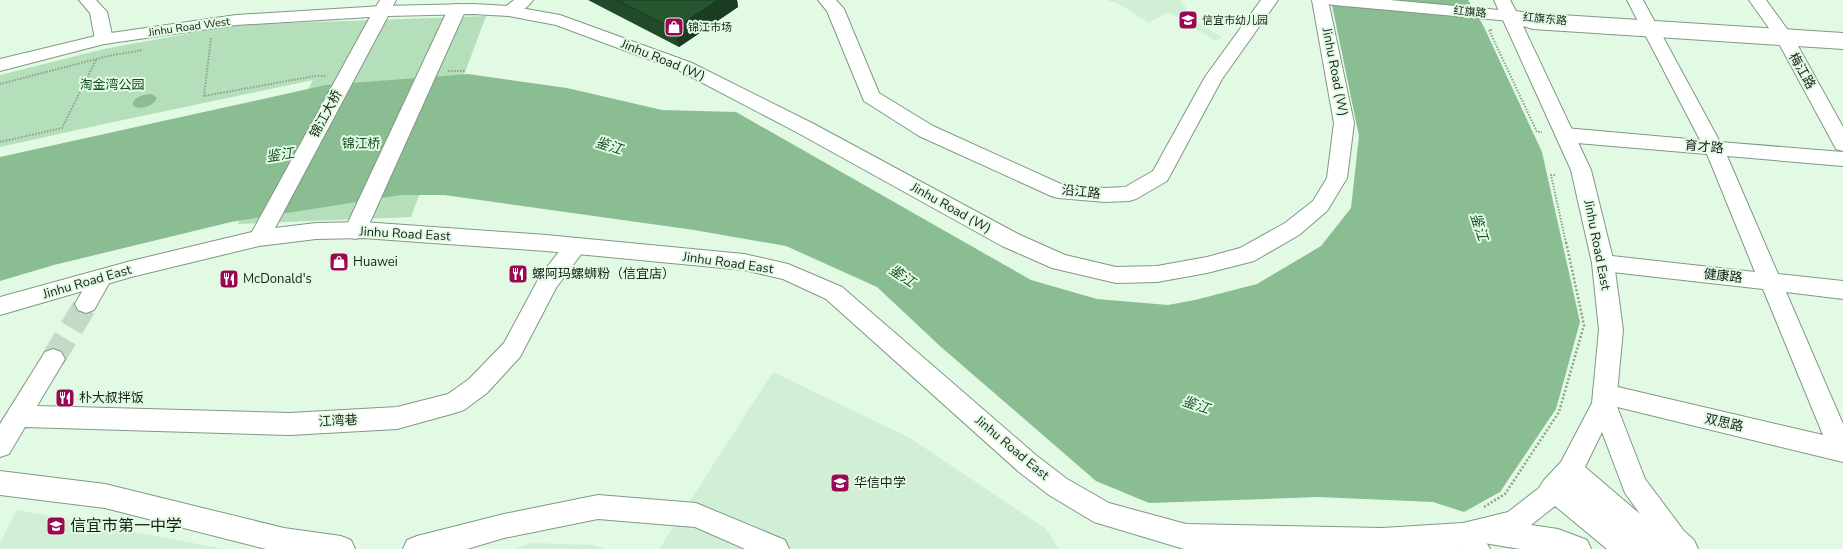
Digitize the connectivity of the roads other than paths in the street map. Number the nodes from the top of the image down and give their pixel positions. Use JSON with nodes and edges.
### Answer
{"nodes":[{"id":1,"x":87,"y":0,"type":"edge"},
{"id":2,"x":525,"y":0,"type":"edge"},
{"id":3,"x":826,"y":0,"type":"edge"},
{"id":4,"x":1270,"y":0,"type":"edge"},
{"id":5,"x":1320,"y":0,"type":"edge"},
{"id":6,"x":1334,"y":0,"type":"edge"},
{"id":7,"x":1635,"y":0,"type":"edge"},
{"id":8,"x":1757,"y":0,"type":"edge"},
{"id":9,"x":385,"y":5,"type":"edge"},
{"id":10,"x":1506,"y":8,"type":"edge"},
{"id":11,"x":456,"y":9,"type":"junction"},
{"id":12,"x":509,"y":11,"type":"junction"},
{"id":13,"x":1651,"y":29,"type":"junction"},
{"id":14,"x":1783,"y":37,"type":"junction"},
{"id":15,"x":1843,"y":38,"type":"edge"},
{"id":16,"x":104,"y":39,"type":"junction"},
{"id":17,"x":1843,"y":44,"type":"edge"},
{"id":18,"x":0,"y":65,"type":"edge"},
{"id":19,"x":1565,"y":136,"type":"junction"},
{"id":20,"x":1843,"y":144,"type":"edge"},
{"id":21,"x":1714,"y":148,"type":"junction"},
{"id":22,"x":1843,"y":159,"type":"edge"},
{"id":23,"x":355,"y":231,"type":"junction"},
{"id":24,"x":259,"y":238,"type":"junction"},
{"id":25,"x":576,"y":246,"type":"junction"},
{"id":26,"x":1603,"y":263,"type":"junction"},
{"id":27,"x":101,"y":278,"type":"junction"},
{"id":28,"x":1770,"y":282,"type":"junction"},
{"id":29,"x":1843,"y":290,"type":"edge"},
{"id":30,"x":86,"y":304,"type":"tunnel mouth"},
{"id":31,"x":0,"y":306,"type":"edge"},
{"id":32,"x":53,"y":359,"type":"tunnel mouth"},
{"id":33,"x":1604,"y":399,"type":"junction"},
{"id":34,"x":5,"y":433,"type":"edge"},
{"id":35,"x":1842,"y":451,"type":"edge"},
{"id":36,"x":1570,"y":470,"type":"junction"},
{"id":37,"x":0,"y":483,"type":"edge"},
{"id":38,"x":1553,"y":488,"type":"junction"},
{"id":39,"x":1475,"y":532,"type":"edge"},
{"id":40,"x":341,"y":549,"type":"edge"},
{"id":41,"x":417,"y":549,"type":"edge"},
{"id":42,"x":775,"y":549,"type":"edge"},
{"id":43,"x":1577,"y":549,"type":"edge"},
{"id":44,"x":1627,"y":549,"type":"edge"},
{"id":45,"x":1660,"y":549,"type":"edge"},
{"id":46,"x":1684,"y":549,"type":"edge"}],
"edges":[{"from":1,"to":16,"type":"main road"},
{"from":2,"to":12,"type":"main road"},
{"from":3,"to":4,"type":"main road","name":"沿江路"},
{"from":5,"to":12,"type":"main road","name":"Jinhu Road (W)"},
{"from":6,"to":10,"type":"main road","name":"红旗路"},
{"from":7,"to":13,"type":"main road"},
{"from":8,"to":14,"type":"main road","name":"梅江路"},
{"from":9,"to":11,"type":"main road","name":"Jinhu Road (W)"},
{"from":9,"to":16,"type":"main road","name":"Jinhu Road West"},
{"from":9,"to":24,"type":"main road","name":"锦江大桥"},
{"from":10,"to":13,"type":"main road","name":"红旗东路"},
{"from":10,"to":19,"type":"main road","name":"Jinhu Road East"},
{"from":11,"to":12,"type":"main road","name":"Jinhu Road (W)"},
{"from":11,"to":23,"type":"main road"},
{"from":13,"to":14,"type":"main road","name":"红旗东路"},
{"from":13,"to":21,"type":"main road"},
{"from":14,"to":15,"type":"main road","name":"红旗东路"},
{"from":14,"to":17,"type":"main road","name":"红旗东路"},
{"from":14,"to":20,"type":"main road","name":"梅江路"},
{"from":16,"to":18,"type":"main road","name":"Jinhu Road West"},
{"from":19,"to":21,"type":"main road","name":"育才路"},
{"from":19,"to":26,"type":"main road","name":"Jinhu Road East"},
{"from":21,"to":22,"type":"main road","name":"育才路"},
{"from":21,"to":28,"type":"main road"},
{"from":23,"to":24,"type":"main road","name":"Jinhu Road East"},
{"from":23,"to":25,"type":"main road","name":"Jinhu Road East"},
{"from":24,"to":27,"type":"main road","name":"Jinhu Road East"},
{"from":25,"to":34,"type":"main road","name":"江湾巷"},
{"from":25,"to":39,"type":"main road","name":"Jinhu Road East"},
{"from":26,"to":28,"type":"main road","name":"健康路"},
{"from":26,"to":33,"type":"main road","name":"Jinhu Road East"},
{"from":27,"to":30,"type":"main road"},
{"from":27,"to":31,"type":"main road","name":"Jinhu Road East"},
{"from":28,"to":29,"type":"main road","name":"健康路"},
{"from":28,"to":35,"type":"main road"},
{"from":32,"to":34,"type":"main road"},
{"from":33,"to":35,"type":"main road","name":"双思路"},
{"from":33,"to":36,"type":"main road","name":"Jinhu Road East"},
{"from":33,"to":46,"type":"main road"},
{"from":36,"to":38,"type":"main road","name":"Jinhu Road East"},
{"from":36,"to":45,"type":"main road"},
{"from":37,"to":40,"type":"main road"},
{"from":38,"to":39,"type":"main road","name":"Jinhu Road East"},
{"from":38,"to":44,"type":"main road"},
{"from":39,"to":43,"type":"main road"},
{"from":41,"to":42,"type":"main road"}]}
